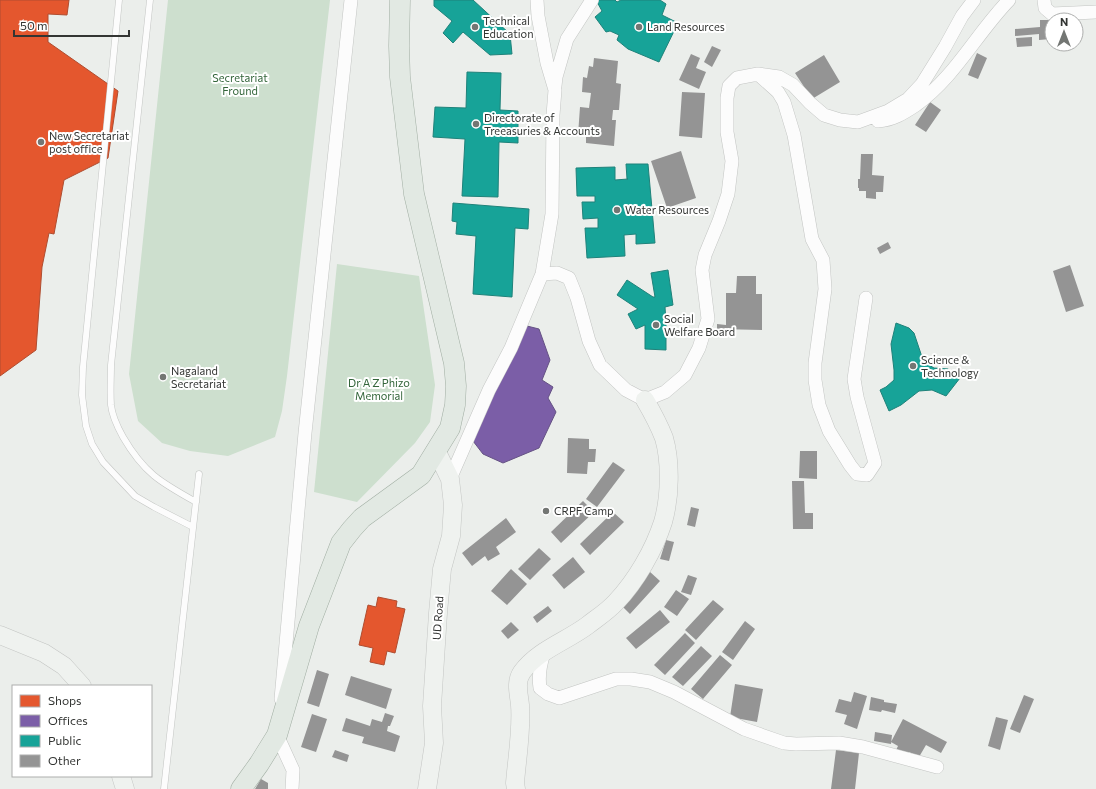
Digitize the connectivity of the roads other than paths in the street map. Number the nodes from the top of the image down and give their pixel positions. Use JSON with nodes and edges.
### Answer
{"nodes":[{"id":1,"x":119,"y":0,"type":"edge"},
{"id":2,"x":150,"y":0,"type":"edge"},
{"id":3,"x":351,"y":0,"type":"edge"},
{"id":4,"x":400,"y":0,"type":"edge"},
{"id":5,"x":537,"y":0,"type":"edge"},
{"id":6,"x":592,"y":0,"type":"edge"},
{"id":7,"x":974,"y":0,"type":"edge"},
{"id":8,"x":1009,"y":0,"type":"edge"},
{"id":9,"x":1044,"y":0,"type":"edge"},
{"id":10,"x":1096,"y":12,"type":"edge"},
{"id":11,"x":758,"y":74,"type":"junction"},
{"id":12,"x":555,"y":90,"type":"junction"},
{"id":13,"x":858,"y":122,"type":"junction"},
{"id":14,"x":542,"y":274,"type":"junction"},
{"id":15,"x":866,"y":298,"type":"dead end"},
{"id":16,"x":646,"y":400,"type":"junction"},
{"id":17,"x":436,"y":450,"type":"junction"},
{"id":18,"x":198,"y":474,"type":"dead end"},
{"id":19,"x":450,"y":480,"type":"junction"},
{"id":20,"x":196,"y":502,"type":"junction"},
{"id":21,"x":194,"y":527,"type":"junction"},
{"id":22,"x":0,"y":635,"type":"edge"},
{"id":23,"x":544,"y":653,"type":"junction"},
{"id":24,"x":81,"y":685,"type":"edge"},
{"id":25,"x":277,"y":735,"type":"junction"},
{"id":26,"x":937,"y":767,"type":"dead end"},
{"id":27,"x":121,"y":777,"type":"edge"},
{"id":28,"x":124,"y":789,"type":"edge"},
{"id":29,"x":164,"y":789,"type":"edge"},
{"id":30,"x":241,"y":789,"type":"edge"},
{"id":31,"x":292,"y":789,"type":"edge"},
{"id":32,"x":427,"y":789,"type":"edge"},
{"id":33,"x":516,"y":789,"type":"edge"}],
"edges":[{"from":1,"to":21,"type":"lane"},
{"from":2,"to":20,"type":"lane"},
{"from":3,"to":25,"type":"street"},
{"from":4,"to":17,"type":"main road"},
{"from":5,"to":12,"type":"street"},
{"from":6,"to":12,"type":"street"},
{"from":7,"to":13,"type":"street"},
{"from":8,"to":13,"type":"street"},
{"from":9,"to":10,"type":"street"},
{"from":11,"to":13,"type":"street"},
{"from":11,"to":15,"type":"street"},
{"from":11,"to":16,"type":"street"},
{"from":12,"to":14,"type":"street"},
{"from":14,"to":16,"type":"street"},
{"from":14,"to":19,"type":"street"},
{"from":16,"to":23,"type":"main road"},
{"from":17,"to":19,"type":"main road","name":"UD Road"},
{"from":17,"to":25,"type":"main road"},
{"from":18,"to":20,"type":"lane"},
{"from":19,"to":32,"type":"main road","name":"UD Road"},
{"from":20,"to":21,"type":"lane"},
{"from":21,"to":29,"type":"lane"},
{"from":22,"to":24,"type":"main road"},
{"from":23,"to":26,"type":"street"},
{"from":23,"to":33,"type":"main road"},
{"from":25,"to":30,"type":"main road"},
{"from":25,"to":31,"type":"street"},
{"from":27,"to":28,"type":"main road"}]}
